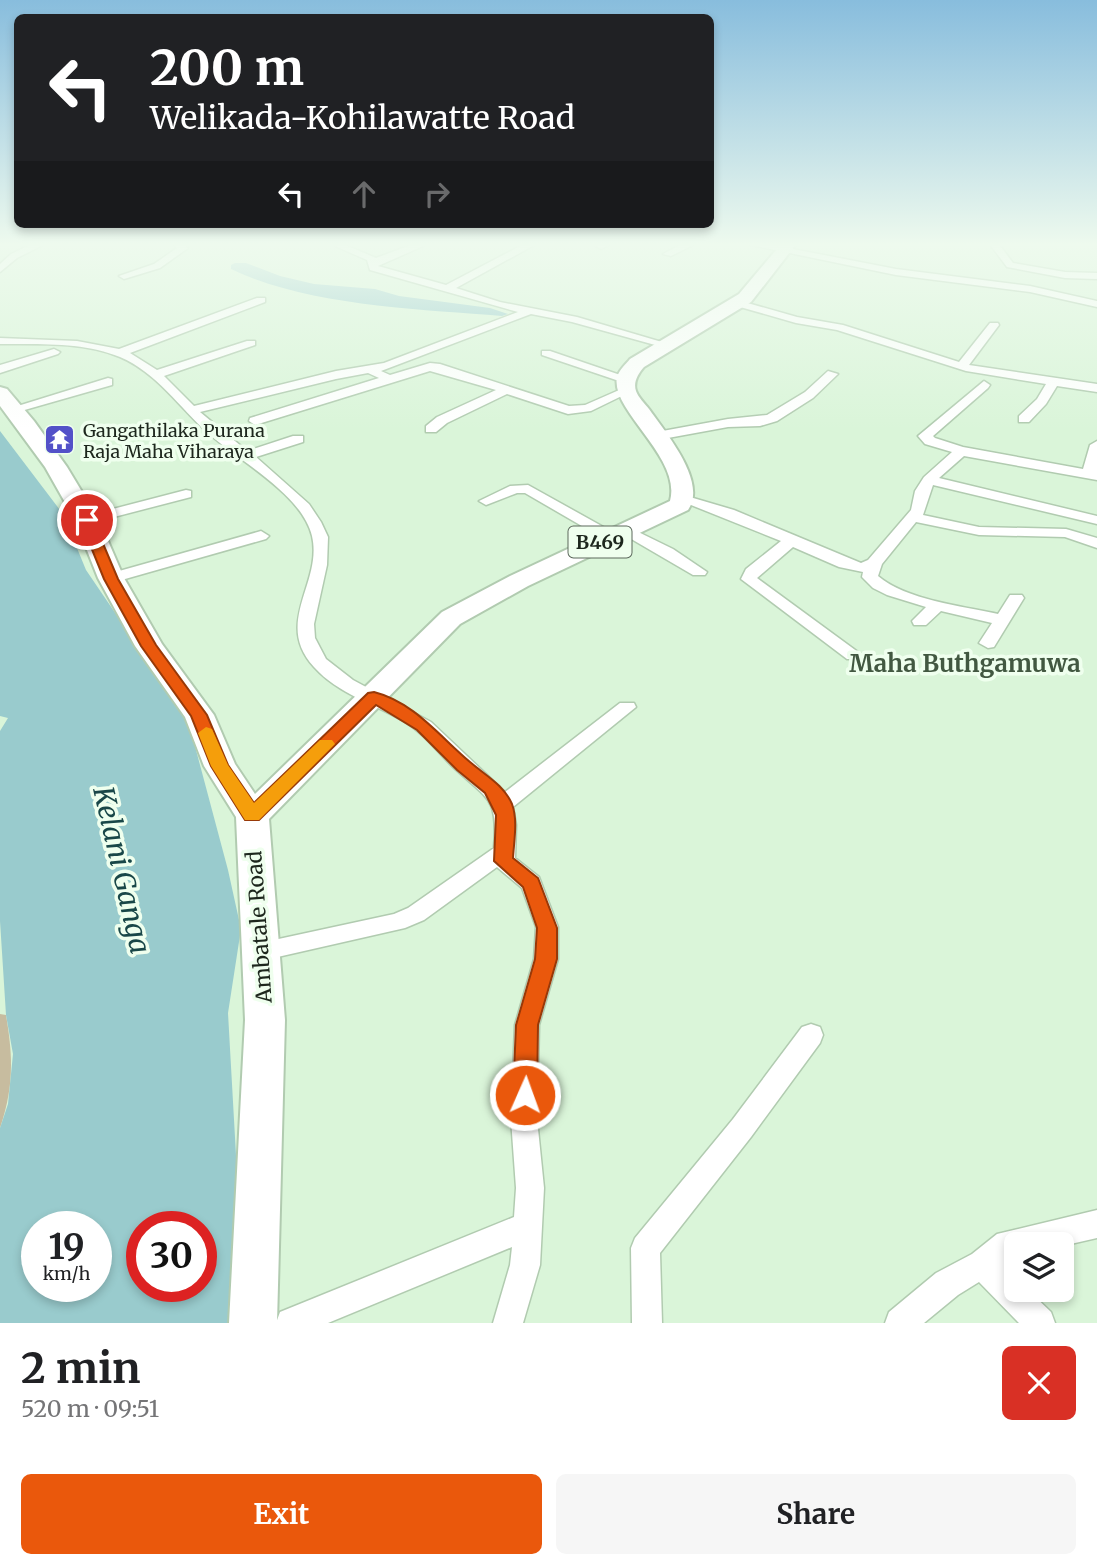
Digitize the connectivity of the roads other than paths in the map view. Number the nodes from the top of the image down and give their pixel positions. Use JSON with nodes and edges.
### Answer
{"nodes":[{"id":1,"x":248,"y":305,"type":"edge"},
{"id":2,"x":497,"y":305,"type":"edge"},
{"id":3,"x":734,"y":305,"type":"edge"},
{"id":4,"x":743,"y":305,"type":"edge"},
{"id":5,"x":528,"y":312,"type":"junction"},
{"id":6,"x":994,"y":325,"type":"dead end"},
{"id":7,"x":0,"y":341,"type":"edge"},
{"id":8,"x":251,"y":343,"type":"dead end"},
{"id":9,"x":666,"y":345,"type":"junction"},
{"id":10,"x":54,"y":352,"type":"dead end"},
{"id":11,"x":119,"y":352,"type":"junction"},
{"id":12,"x":547,"y":353,"type":"dead end"},
{"id":13,"x":961,"y":366,"type":"junction"},
{"id":14,"x":0,"y":369,"type":"edge"},
{"id":15,"x":371,"y":370,"type":"junction"},
{"id":16,"x":832,"y":374,"type":"dead end"},
{"id":17,"x":155,"y":375,"type":"junction"},
{"id":18,"x":389,"y":379,"type":"junction"},
{"id":19,"x":108,"y":382,"type":"dead end"},
{"id":20,"x":1053,"y":382,"type":"junction"},
{"id":21,"x":626,"y":385,"type":"junction"},
{"id":22,"x":984,"y":385,"type":"dead end"},
{"id":23,"x":1097,"y":388,"type":"edge"},
{"id":24,"x":506,"y":390,"type":"junction"},
{"id":25,"x":7,"y":401,"type":"edge"},
{"id":26,"x":192,"y":410,"type":"junction"},
{"id":27,"x":1024,"y":419,"type":"dead end"},
{"id":28,"x":254,"y":421,"type":"dead end"},
{"id":29,"x":431,"y":429,"type":"dead end"},
{"id":30,"x":657,"y":436,"type":"junction"},
{"id":31,"x":298,"y":439,"type":"dead end"},
{"id":32,"x":1097,"y":445,"type":"edge"},
{"id":33,"x":961,"y":451,"type":"junction"},
{"id":34,"x":246,"y":456,"type":"junction"},
{"id":35,"x":1093,"y":475,"type":"edge"},
{"id":36,"x":929,"y":480,"type":"junction"},
{"id":37,"x":186,"y":494,"type":"dead end"},
{"id":38,"x":683,"y":499,"type":"junction"},
{"id":39,"x":486,"y":501,"type":"dead end"},
{"id":40,"x":913,"y":517,"type":"junction"},
{"id":41,"x":87,"y":520,"type":"junction"},
{"id":42,"x":1097,"y":520,"type":"edge"},
{"id":43,"x":618,"y":533,"type":"junction"},
{"id":44,"x":261,"y":536,"type":"dead end"},
{"id":45,"x":791,"y":541,"type":"junction"},
{"id":46,"x":1097,"y":543,"type":"edge"},
{"id":47,"x":874,"y":563,"type":"junction"},
{"id":48,"x":699,"y":572,"type":"dead end"},
{"id":49,"x":111,"y":579,"type":"junction"},
{"id":50,"x":1016,"y":598,"type":"dead end"},
{"id":51,"x":938,"y":605,"type":"junction"},
{"id":52,"x":1004,"y":620,"type":"junction"},
{"id":53,"x":920,"y":621,"type":"dead end"},
{"id":54,"x":988,"y":643,"type":"dead end"},
{"id":55,"x":853,"y":655,"type":"dead end"},
{"id":56,"x":374,"y":697,"type":"junction"},
{"id":57,"x":627,"y":707,"type":"dead end"},
{"id":58,"x":502,"y":804,"type":"junction"},
{"id":59,"x":252,"y":816,"type":"junction"},
{"id":60,"x":503,"y":852,"type":"junction"},
{"id":61,"x":260,"y":952,"type":"junction"},
{"id":62,"x":811,"y":1035,"type":"dead end"},
{"id":63,"x":1097,"y":1224,"type":"edge"},
{"id":64,"x":528,"y":1226,"type":"junction"},
{"id":65,"x":982,"y":1264,"type":"junction"},
{"id":66,"x":253,"y":1323,"type":"edge"},
{"id":67,"x":291,"y":1323,"type":"edge"},
{"id":68,"x":508,"y":1323,"type":"edge"},
{"id":69,"x":647,"y":1323,"type":"edge"},
{"id":70,"x":900,"y":1323,"type":"edge"},
{"id":71,"x":1040,"y":1323,"type":"edge"}],
"edges":[{"from":1,"to":11,"type":"street"},
{"from":2,"to":5,"type":"street"},
{"from":3,"to":9,"type":"main road"},
{"from":4,"to":13,"type":"street"},
{"from":5,"to":9,"type":"street"},
{"from":5,"to":15,"type":"street"},
{"from":6,"to":13,"type":"street"},
{"from":7,"to":11,"type":"street"},
{"from":8,"to":17,"type":"street"},
{"from":9,"to":21,"type":"main road"},
{"from":10,"to":14,"type":"street"},
{"from":11,"to":17,"type":"street"},
{"from":12,"to":21,"type":"street"},
{"from":13,"to":20,"type":"street"},
{"from":15,"to":18,"type":"street"},
{"from":15,"to":26,"type":"street"},
{"from":16,"to":30,"type":"street"},
{"from":17,"to":26,"type":"street"},
{"from":18,"to":24,"type":"street"},
{"from":18,"to":28,"type":"street"},
{"from":19,"to":25,"type":"street"},
{"from":20,"to":23,"type":"street"},
{"from":20,"to":27,"type":"street"},
{"from":21,"to":24,"type":"street"},
{"from":21,"to":30,"type":"main road"},
{"from":22,"to":33,"type":"street"},
{"from":24,"to":29,"type":"street"},
{"from":25,"to":41,"type":"main road","name":"Ambatale Road"},
{"from":26,"to":34,"type":"street"},
{"from":30,"to":38,"type":"main road"},
{"from":31,"to":34,"type":"street"},
{"from":32,"to":35,"type":"street"},
{"from":33,"to":35,"type":"street"},
{"from":33,"to":36,"type":"street"},
{"from":34,"to":56,"type":"street"},
{"from":36,"to":40,"type":"street"},
{"from":36,"to":42,"type":"street"},
{"from":37,"to":41,"type":"street"},
{"from":38,"to":43,"type":"main road","number":"B469"},
{"from":38,"to":45,"type":"street"},
{"from":39,"to":43,"type":"street"},
{"from":40,"to":46,"type":"street"},
{"from":40,"to":47,"type":"street"},
{"from":41,"to":49,"type":"main road","name":"Ambatale Road"},
{"from":43,"to":48,"type":"street"},
{"from":43,"to":56,"type":"main road","number":"B469"},
{"from":44,"to":49,"type":"street"},
{"from":45,"to":47,"type":"street"},
{"from":45,"to":55,"type":"street"},
{"from":47,"to":51,"type":"street"},
{"from":49,"to":59,"type":"main road","name":"Ambatale Road"},
{"from":50,"to":52,"type":"street"},
{"from":51,"to":52,"type":"street"},
{"from":51,"to":53,"type":"street"},
{"from":52,"to":54,"type":"street"},
{"from":56,"to":58,"type":"street"},
{"from":56,"to":59,"type":"main road","number":"B469"},
{"from":57,"to":58,"type":"street"},
{"from":58,"to":60,"type":"street"},
{"from":59,"to":61,"type":"main road","name":"Ambatale Road"},
{"from":60,"to":61,"type":"street"},
{"from":60,"to":64,"type":"street"},
{"from":61,"to":66,"type":"main road","name":"Ambatale Road"},
{"from":62,"to":69,"type":"street"},
{"from":63,"to":65,"type":"street"},
{"from":64,"to":67,"type":"street"},
{"from":64,"to":68,"type":"street"},
{"from":65,"to":70,"type":"street"},
{"from":65,"to":71,"type":"street"}]}
